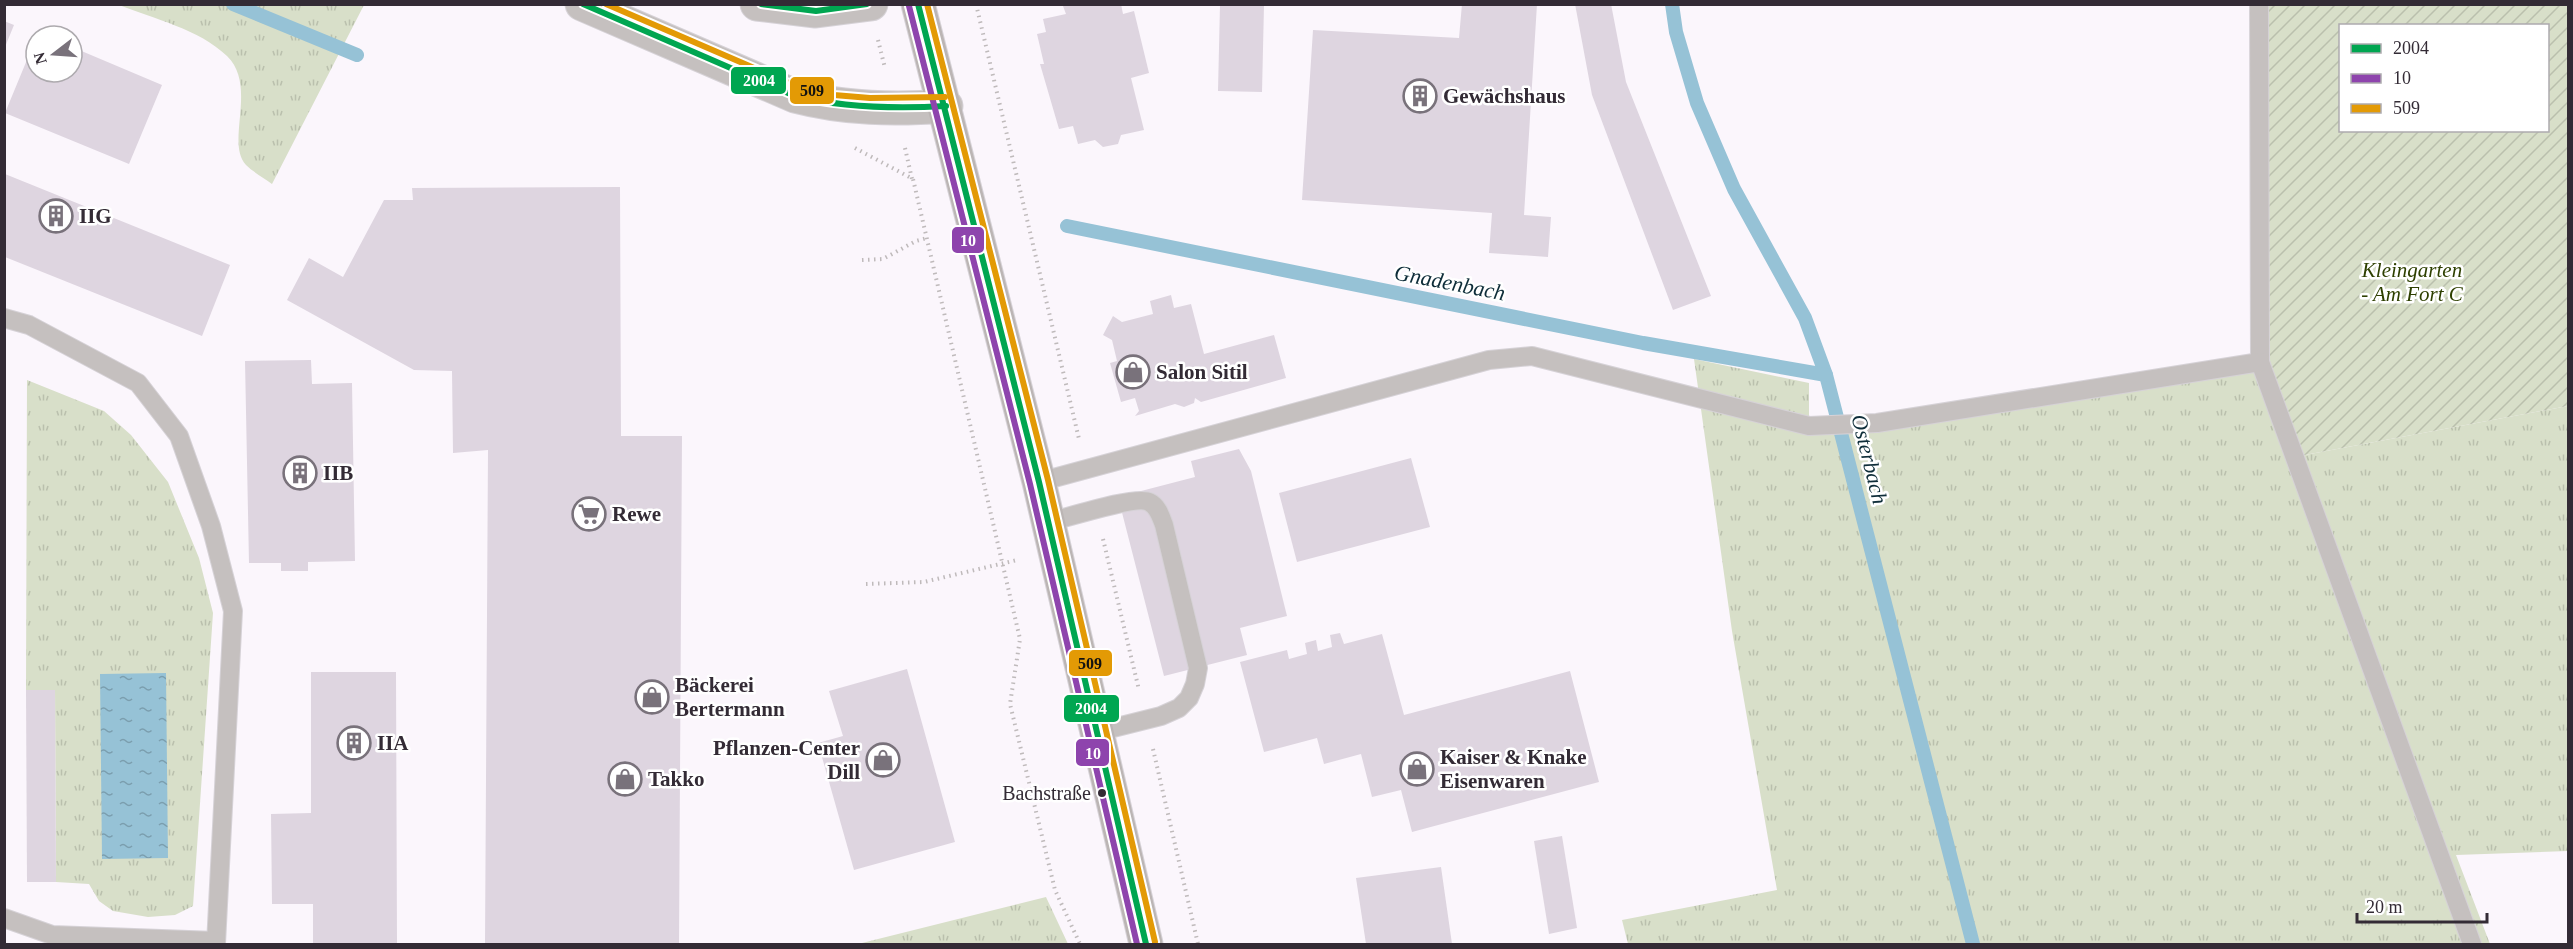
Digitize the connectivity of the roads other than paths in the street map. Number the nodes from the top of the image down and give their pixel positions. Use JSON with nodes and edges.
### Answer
{"nodes":[{"id":1,"x":582,"y":4,"type":"edge"},
{"id":2,"x":758,"y":4,"type":"edge"},
{"id":3,"x":871,"y":4,"type":"edge"},
{"id":4,"x":918,"y":4,"type":"edge"},
{"id":5,"x":2259,"y":4,"type":"edge"},
{"id":6,"x":945,"y":106,"type":"junction"},
{"id":7,"x":4,"y":318,"type":"edge"},
{"id":8,"x":2260,"y":362,"type":"junction"},
{"id":9,"x":1039,"y":482,"type":"junction"},
{"id":10,"x":1052,"y":537,"type":"junction"},
{"id":11,"x":1097,"y":732,"type":"junction"},
{"id":12,"x":4,"y":918,"type":"edge"},
{"id":13,"x":216,"y":943,"type":"edge"},
{"id":14,"x":1146,"y":945,"type":"edge"},
{"id":15,"x":2472,"y":945,"type":"edge"}],
"edges":[{"from":1,"to":6,"type":"street"},
{"from":2,"to":3,"type":"street"},
{"from":4,"to":6,"type":"main road"},
{"from":5,"to":8,"type":"lane"},
{"from":6,"to":9,"type":"main road"},
{"from":7,"to":13,"type":"lane"},
{"from":8,"to":9,"type":"lane"},
{"from":8,"to":15,"type":"lane"},
{"from":9,"to":10,"type":"main road"},
{"from":10,"to":11,"type":"main road"},
{"from":10,"to":11,"type":"lane"},
{"from":11,"to":14,"type":"main road"},
{"from":12,"to":13,"type":"lane"}]}
